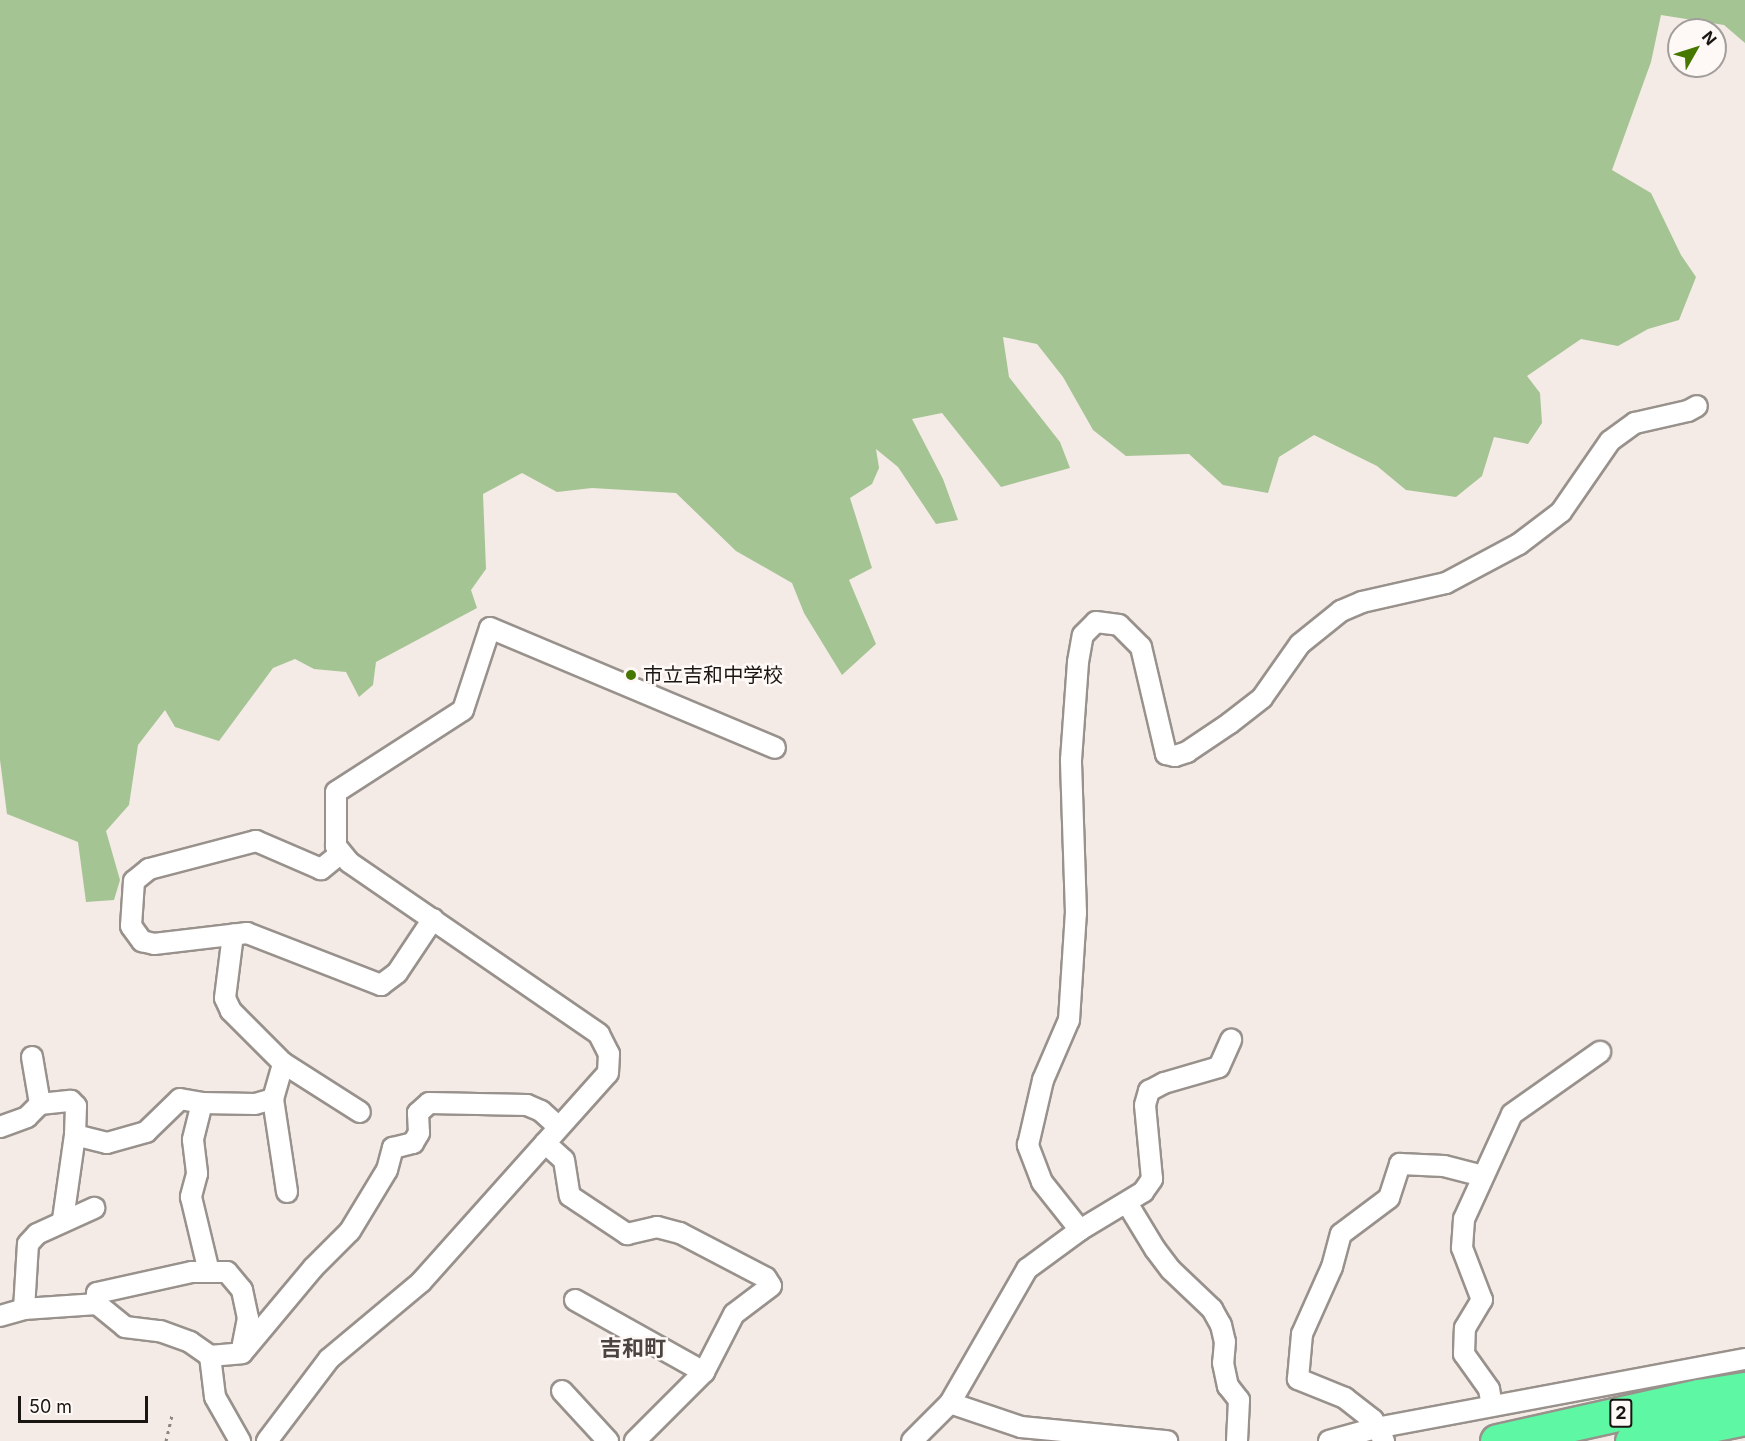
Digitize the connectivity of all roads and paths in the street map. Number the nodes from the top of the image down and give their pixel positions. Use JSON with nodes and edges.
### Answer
{"nodes":[{"id":1,"x":1697,"y":406,"type":"dead end"},
{"id":2,"x":775,"y":748,"type":"dead end"},
{"id":3,"x":342,"y":853,"type":"junction"},
{"id":4,"x":433,"y":920,"type":"junction"},
{"id":5,"x":233,"y":935,"type":"junction"},
{"id":6,"x":1231,"y":1041,"type":"dead end"},
{"id":7,"x":1600,"y":1052,"type":"dead end"},
{"id":8,"x":32,"y":1057,"type":"dead end"},
{"id":9,"x":283,"y":1063,"type":"junction"},
{"id":10,"x":273,"y":1099,"type":"junction"},
{"id":11,"x":202,"y":1103,"type":"junction"},
{"id":12,"x":40,"y":1104,"type":"junction"},
{"id":13,"x":360,"y":1112,"type":"dead end"},
{"id":14,"x":0,"y":1127,"type":"edge"},
{"id":15,"x":559,"y":1127,"type":"junction"},
{"id":16,"x":75,"y":1135,"type":"junction"},
{"id":17,"x":545,"y":1143,"type":"junction"},
{"id":18,"x":1483,"y":1176,"type":"junction"},
{"id":19,"x":287,"y":1192,"type":"dead end"},
{"id":20,"x":1127,"y":1203,"type":"junction"},
{"id":21,"x":94,"y":1208,"type":"dead end"},
{"id":22,"x":63,"y":1220,"type":"junction"},
{"id":23,"x":1080,"y":1230,"type":"junction"},
{"id":24,"x":209,"y":1272,"type":"junction"},
{"id":25,"x":576,"y":1300,"type":"dead end"},
{"id":26,"x":97,"y":1304,"type":"junction"},
{"id":27,"x":24,"y":1309,"type":"junction"},
{"id":28,"x":0,"y":1316,"type":"edge"},
{"id":29,"x":242,"y":1353,"type":"junction"},
{"id":30,"x":210,"y":1356,"type":"junction"},
{"id":31,"x":1745,"y":1359,"type":"edge"},
{"id":32,"x":704,"y":1372,"type":"junction"},
{"id":33,"x":1745,"y":1389,"type":"edge"},
{"id":34,"x":562,"y":1390,"type":"dead end"},
{"id":35,"x":950,"y":1402,"type":"junction"},
{"id":36,"x":1492,"y":1406,"type":"junction"},
{"id":37,"x":172,"y":1416,"type":"dead end"},
{"id":38,"x":1745,"y":1418,"type":"edge"},
{"id":39,"x":1380,"y":1435,"type":"edge"},
{"id":40,"x":166,"y":1441,"type":"edge"},
{"id":41,"x":240,"y":1441,"type":"edge"},
{"id":42,"x":267,"y":1441,"type":"edge"},
{"id":43,"x":608,"y":1441,"type":"edge"},
{"id":44,"x":635,"y":1441,"type":"edge"},
{"id":45,"x":912,"y":1441,"type":"edge"},
{"id":46,"x":1167,"y":1441,"type":"edge"},
{"id":47,"x":1237,"y":1441,"type":"edge"},
{"id":48,"x":1329,"y":1441,"type":"edge"},
{"id":49,"x":1497,"y":1441,"type":"edge"},
{"id":50,"x":1632,"y":1441,"type":"edge"}],
"edges":[{"from":1,"to":23,"type":"street"},
{"from":2,"to":3,"type":"street"},
{"from":3,"to":4,"type":"street"},
{"from":3,"to":5,"type":"street"},
{"from":4,"to":5,"type":"street"},
{"from":4,"to":15,"type":"street"},
{"from":5,"to":9,"type":"street"},
{"from":6,"to":20,"type":"street"},
{"from":7,"to":18,"type":"street"},
{"from":8,"to":12,"type":"street"},
{"from":9,"to":10,"type":"street"},
{"from":9,"to":13,"type":"street"},
{"from":10,"to":11,"type":"street"},
{"from":10,"to":19,"type":"street"},
{"from":11,"to":16,"type":"street"},
{"from":11,"to":24,"type":"street"},
{"from":12,"to":14,"type":"street"},
{"from":12,"to":16,"type":"street"},
{"from":15,"to":17,"type":"street"},
{"from":15,"to":29,"type":"street"},
{"from":16,"to":22,"type":"street"},
{"from":17,"to":32,"type":"street"},
{"from":17,"to":42,"type":"street"},
{"from":18,"to":36,"type":"street"},
{"from":18,"to":39,"type":"street"},
{"from":20,"to":23,"type":"street"},
{"from":20,"to":47,"type":"street"},
{"from":21,"to":22,"type":"street"},
{"from":22,"to":27,"type":"street"},
{"from":23,"to":35,"type":"street"},
{"from":24,"to":26,"type":"street"},
{"from":24,"to":29,"type":"street"},
{"from":25,"to":32,"type":"street"},
{"from":26,"to":27,"type":"street"},
{"from":26,"to":30,"type":"street"},
{"from":27,"to":28,"type":"street"},
{"from":29,"to":30,"type":"street"},
{"from":30,"to":41,"type":"street"},
{"from":31,"to":36,"type":"street"},
{"from":32,"to":44,"type":"street"},
{"from":33,"to":49,"type":"highway","number":"2"},
{"from":34,"to":43,"type":"street"},
{"from":35,"to":45,"type":"street"},
{"from":35,"to":46,"type":"street"},
{"from":36,"to":39,"type":"street"},
{"from":37,"to":40,"type":"path"},
{"from":38,"to":50,"type":"highway","number":"2"},
{"from":39,"to":48,"type":"street"}]}
